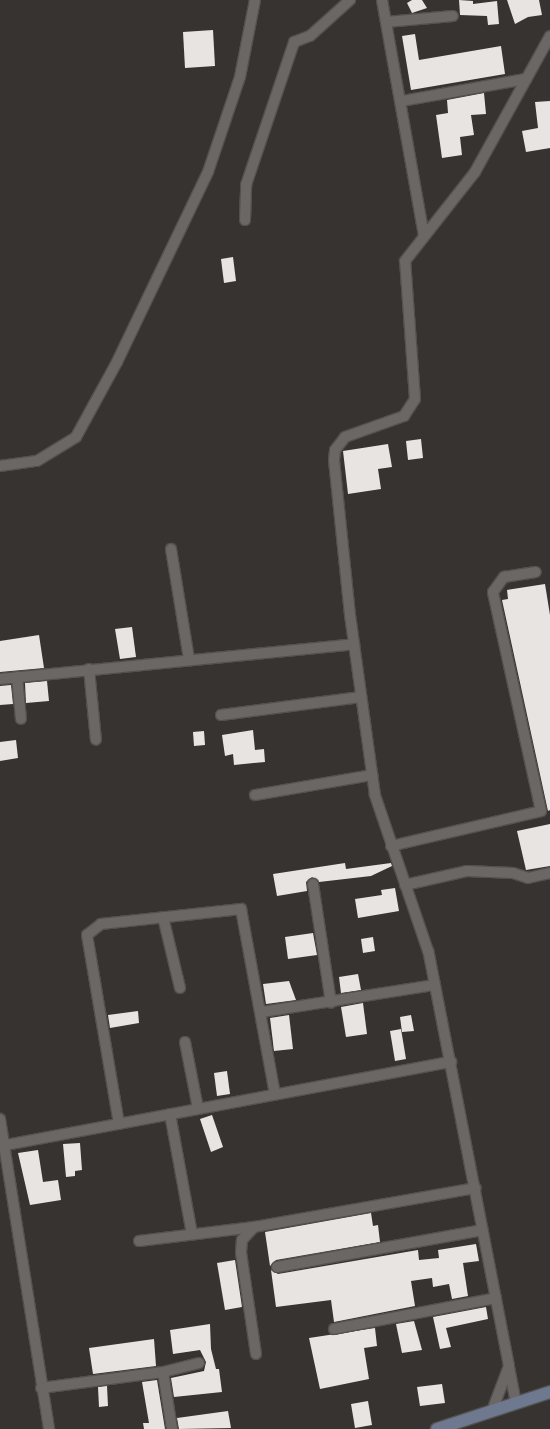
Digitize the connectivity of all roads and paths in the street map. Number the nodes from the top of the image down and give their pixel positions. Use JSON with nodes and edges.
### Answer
{"nodes":[{"id":1,"x":255,"y":0,"type":"edge"},
{"id":2,"x":350,"y":0,"type":"edge"},
{"id":3,"x":382,"y":0,"type":"edge"},
{"id":4,"x":453,"y":16,"type":"dead end"},
{"id":5,"x":386,"y":22,"type":"junction"},
{"id":6,"x":550,"y":36,"type":"edge"},
{"id":7,"x":526,"y":79,"type":"junction"},
{"id":8,"x":402,"y":101,"type":"junction"},
{"id":9,"x":245,"y":220,"type":"dead end"},
{"id":10,"x":424,"y":235,"type":"junction"},
{"id":11,"x":0,"y":466,"type":"edge"},
{"id":12,"x":171,"y":549,"type":"dead end"},
{"id":13,"x":536,"y":572,"type":"dead end"},
{"id":14,"x":354,"y":644,"type":"junction"},
{"id":15,"x":189,"y":659,"type":"junction"},
{"id":16,"x":89,"y":669,"type":"junction"},
{"id":17,"x":17,"y":677,"type":"junction"},
{"id":18,"x":0,"y":679,"type":"edge"},
{"id":19,"x":361,"y":697,"type":"junction"},
{"id":20,"x":221,"y":715,"type":"dead end"},
{"id":21,"x":21,"y":719,"type":"dead end"},
{"id":22,"x":96,"y":740,"type":"dead end"},
{"id":23,"x":372,"y":775,"type":"junction"},
{"id":24,"x":255,"y":795,"type":"dead end"},
{"id":25,"x":392,"y":846,"type":"junction"},
{"id":26,"x":550,"y":873,"type":"edge"},
{"id":27,"x":314,"y":884,"type":"dead end"},
{"id":28,"x":405,"y":885,"type":"junction"},
{"id":29,"x":163,"y":917,"type":"junction"},
{"id":30,"x":435,"y":985,"type":"junction"},
{"id":31,"x":180,"y":988,"type":"dead end"},
{"id":32,"x":331,"y":1003,"type":"junction"},
{"id":33,"x":262,"y":1012,"type":"junction"},
{"id":34,"x":185,"y":1042,"type":"dead end"},
{"id":35,"x":451,"y":1062,"type":"junction"},
{"id":36,"x":275,"y":1094,"type":"junction"},
{"id":37,"x":198,"y":1108,"type":"junction"},
{"id":38,"x":170,"y":1114,"type":"junction"},
{"id":39,"x":0,"y":1118,"type":"edge"},
{"id":40,"x":119,"y":1124,"type":"junction"},
{"id":41,"x":6,"y":1145,"type":"junction"},
{"id":42,"x":476,"y":1188,"type":"junction"},
{"id":43,"x":254,"y":1227,"type":"junction"},
{"id":44,"x":484,"y":1230,"type":"junction"},
{"id":45,"x":192,"y":1234,"type":"junction"},
{"id":46,"x":139,"y":1241,"type":"dead end"},
{"id":47,"x":277,"y":1267,"type":"dead end"},
{"id":48,"x":496,"y":1298,"type":"junction"},
{"id":49,"x":334,"y":1329,"type":"dead end"},
{"id":50,"x":256,"y":1354,"type":"dead end"},
{"id":51,"x":199,"y":1363,"type":"dead end"},
{"id":52,"x":509,"y":1366,"type":"junction"},
{"id":53,"x":163,"y":1372,"type":"junction"},
{"id":54,"x":42,"y":1388,"type":"junction"},
{"id":55,"x":550,"y":1392,"type":"edge"},
{"id":56,"x":516,"y":1403,"type":"junction"},
{"id":57,"x":492,"y":1411,"type":"junction"},
{"id":58,"x":49,"y":1429,"type":"edge"},
{"id":59,"x":172,"y":1429,"type":"edge"},
{"id":60,"x":437,"y":1429,"type":"edge"}],
"edges":[{"from":1,"to":11,"type":"street"},
{"from":2,"to":9,"type":"street"},
{"from":3,"to":5,"type":"street"},
{"from":4,"to":5,"type":"street"},
{"from":5,"to":8,"type":"street"},
{"from":6,"to":7,"type":"street"},
{"from":7,"to":8,"type":"street"},
{"from":7,"to":10,"type":"street"},
{"from":8,"to":10,"type":"street"},
{"from":10,"to":14,"type":"street"},
{"from":12,"to":15,"type":"street"},
{"from":13,"to":25,"type":"street"},
{"from":14,"to":15,"type":"street"},
{"from":14,"to":19,"type":"street"},
{"from":15,"to":16,"type":"street"},
{"from":16,"to":17,"type":"street"},
{"from":16,"to":22,"type":"street"},
{"from":17,"to":18,"type":"street"},
{"from":17,"to":21,"type":"street"},
{"from":19,"to":20,"type":"street"},
{"from":19,"to":23,"type":"street"},
{"from":23,"to":24,"type":"street"},
{"from":23,"to":25,"type":"street"},
{"from":25,"to":28,"type":"street"},
{"from":26,"to":28,"type":"street"},
{"from":27,"to":32,"type":"street"},
{"from":28,"to":30,"type":"street"},
{"from":29,"to":31,"type":"street"},
{"from":29,"to":33,"type":"street"},
{"from":29,"to":40,"type":"street"},
{"from":30,"to":32,"type":"street"},
{"from":30,"to":35,"type":"street"},
{"from":32,"to":33,"type":"street"},
{"from":33,"to":36,"type":"street"},
{"from":34,"to":37,"type":"street"},
{"from":35,"to":36,"type":"street"},
{"from":35,"to":42,"type":"street"},
{"from":36,"to":37,"type":"street"},
{"from":37,"to":38,"type":"street"},
{"from":38,"to":40,"type":"street"},
{"from":38,"to":45,"type":"street"},
{"from":39,"to":41,"type":"street"},
{"from":40,"to":41,"type":"street"},
{"from":41,"to":54,"type":"street"},
{"from":42,"to":43,"type":"street"},
{"from":42,"to":44,"type":"street"},
{"from":43,"to":45,"type":"street"},
{"from":43,"to":50,"type":"street"},
{"from":44,"to":47,"type":"street"},
{"from":44,"to":48,"type":"street"},
{"from":45,"to":46,"type":"street"},
{"from":48,"to":49,"type":"street"},
{"from":48,"to":52,"type":"street"},
{"from":51,"to":53,"type":"street"},
{"from":52,"to":56,"type":"street"},
{"from":52,"to":57,"type":"street"},
{"from":53,"to":54,"type":"street"},
{"from":53,"to":59,"type":"street"},
{"from":54,"to":58,"type":"street"},
{"from":55,"to":56,"type":"street"},
{"from":56,"to":57,"type":"street"},
{"from":57,"to":60,"type":"street"}]}
